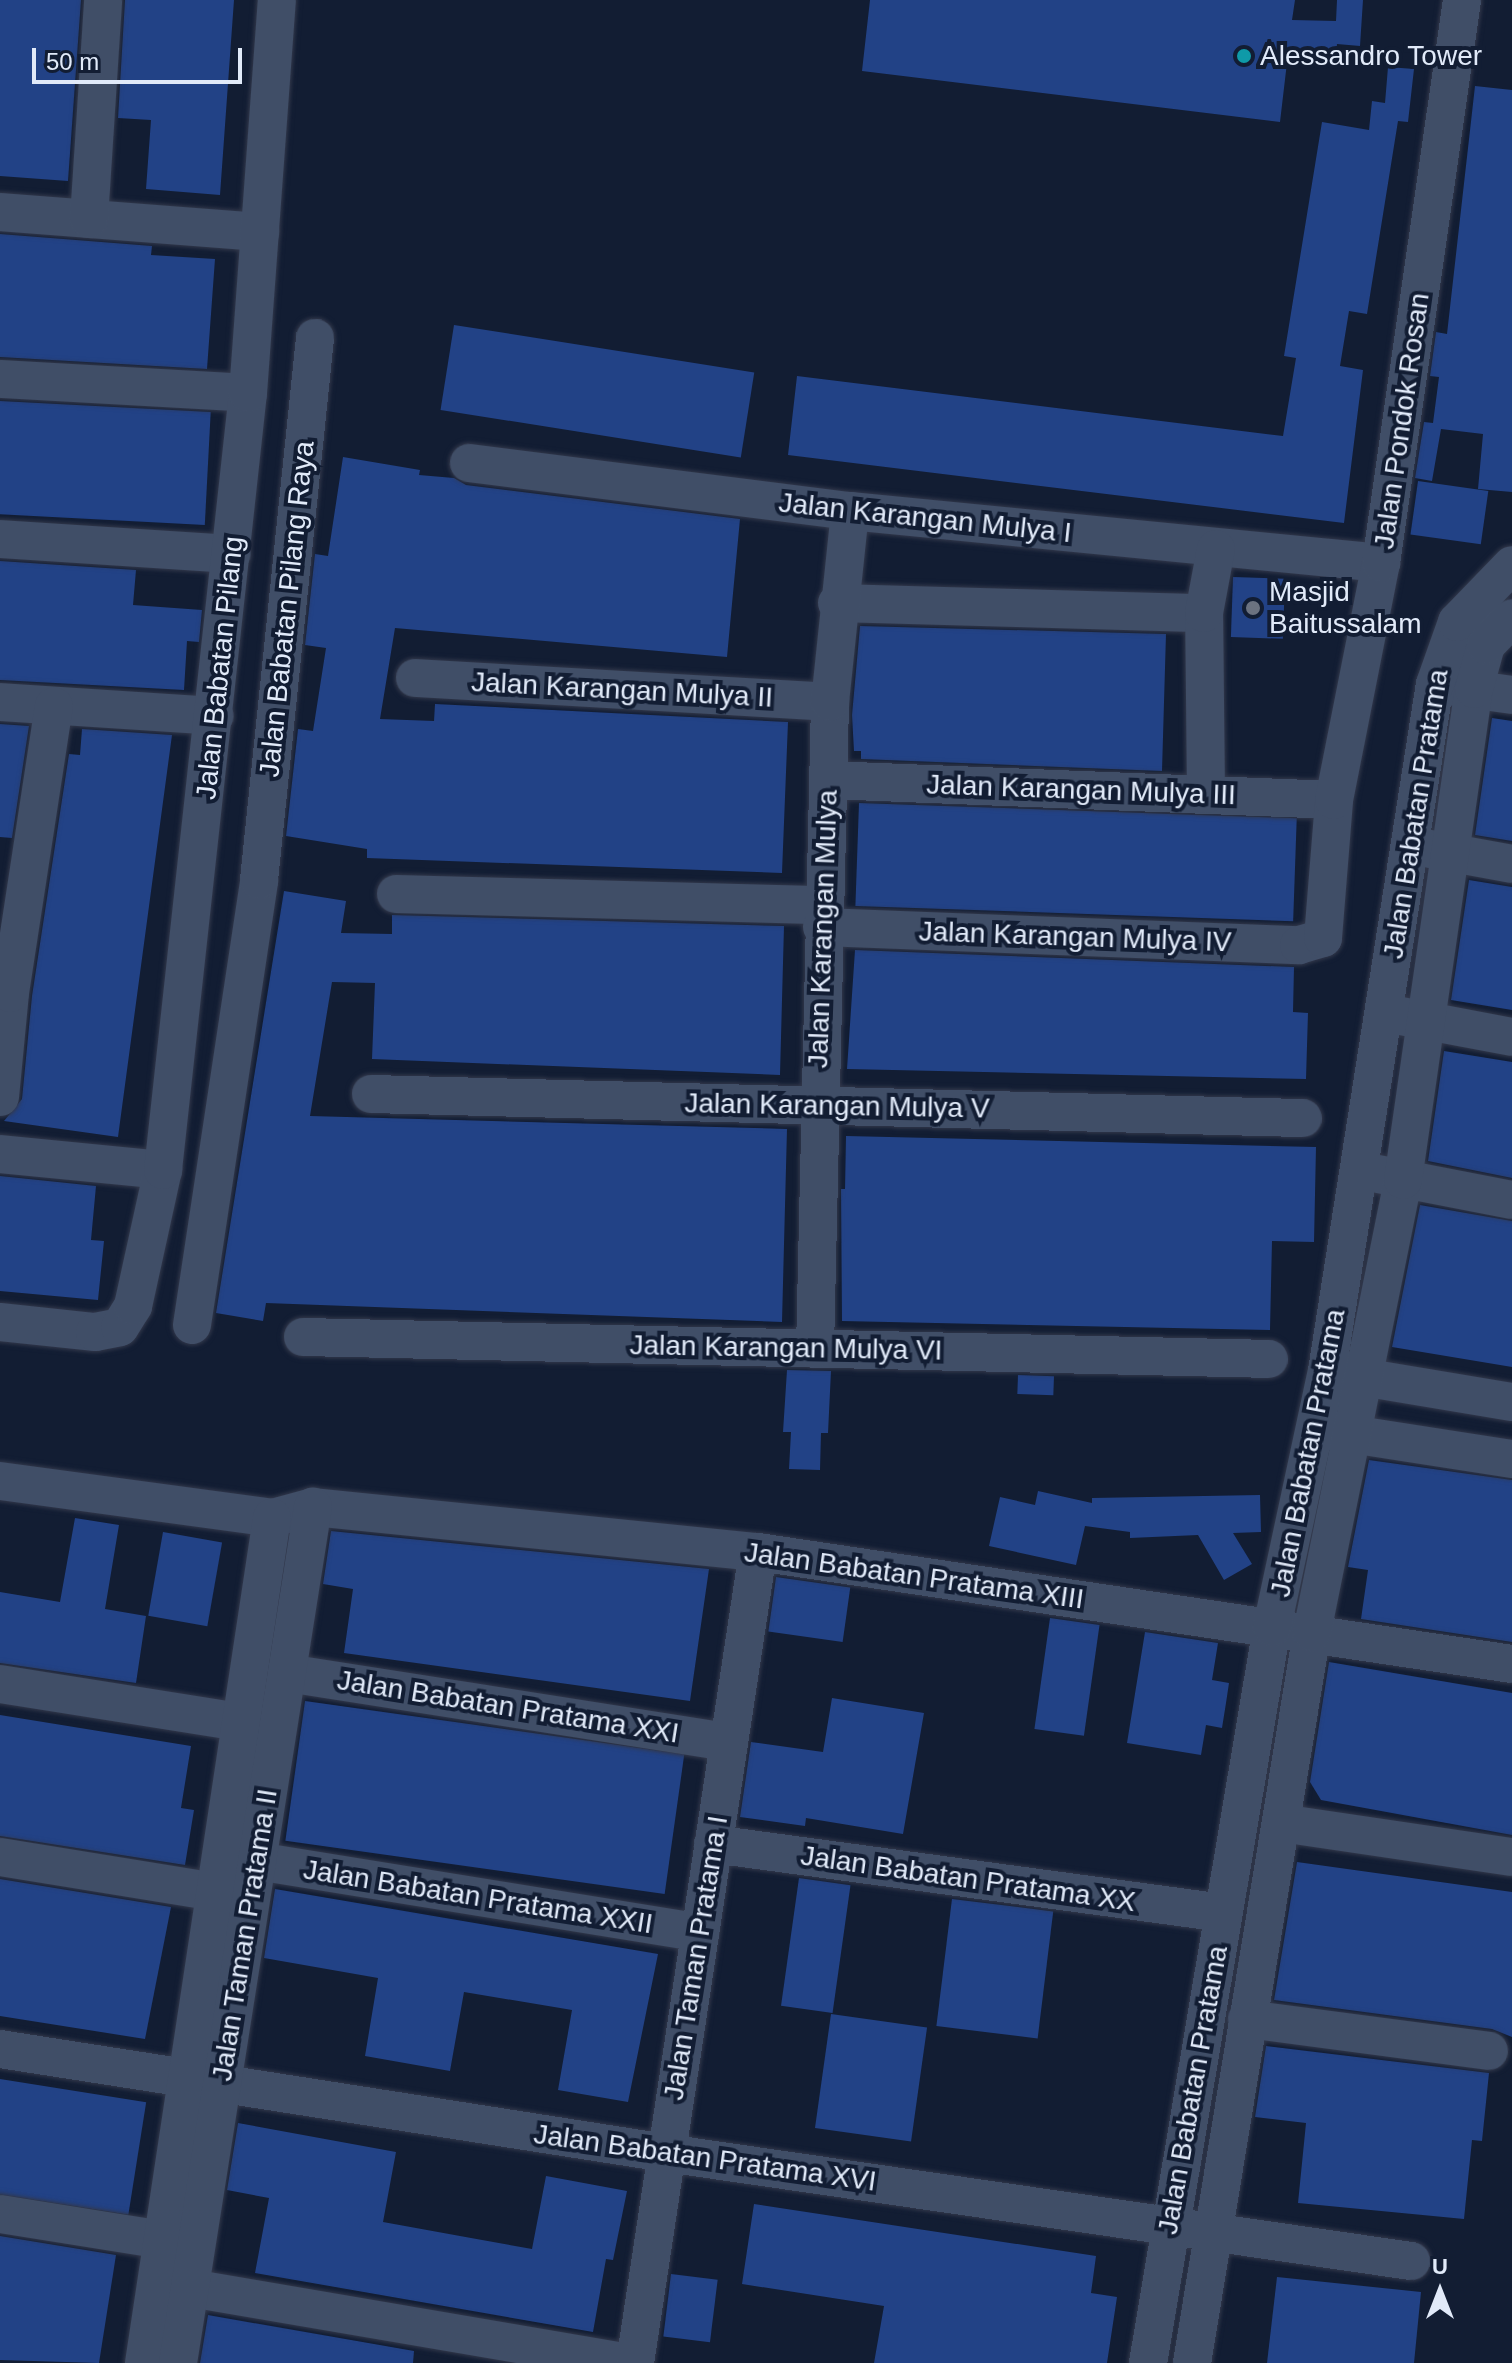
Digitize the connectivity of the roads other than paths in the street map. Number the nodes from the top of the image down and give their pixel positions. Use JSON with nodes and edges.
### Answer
{"nodes":[{"id":1,"x":103,"y":0,"type":"edge"},
{"id":2,"x":277,"y":0,"type":"edge"},
{"id":3,"x":1462,"y":0,"type":"edge"},
{"id":4,"x":0,"y":212,"type":"edge"},
{"id":5,"x":89,"y":219,"type":"junction"},
{"id":6,"x":260,"y":232,"type":"junction"},
{"id":7,"x":315,"y":338,"type":"dead end"},
{"id":8,"x":0,"y":379,"type":"edge"},
{"id":9,"x":248,"y":393,"type":"junction"},
{"id":10,"x":469,"y":463,"type":"dead end"},
{"id":11,"x":850,"y":511,"type":"junction"},
{"id":12,"x":0,"y":539,"type":"edge"},
{"id":13,"x":1216,"y":549,"type":"junction"},
{"id":14,"x":232,"y":554,"type":"junction"},
{"id":15,"x":1381,"y":563,"type":"junction"},
{"id":16,"x":1512,"y":565,"type":"edge"},
{"id":17,"x":837,"y":603,"type":"junction"},
{"id":18,"x":1204,"y":613,"type":"junction"},
{"id":19,"x":1512,"y":618,"type":"edge"},
{"id":20,"x":415,"y":678,"type":"dead end"},
{"id":21,"x":1435,"y":684,"type":"junction"},
{"id":22,"x":1474,"y":689,"type":"junction"},
{"id":23,"x":1512,"y":695,"type":"edge"},
{"id":24,"x":0,"y":702,"type":"edge"},
{"id":25,"x":830,"y":702,"type":"junction"},
{"id":26,"x":54,"y":706,"type":"junction"},
{"id":27,"x":215,"y":716,"type":"junction"},
{"id":28,"x":828,"y":780,"type":"junction"},
{"id":29,"x":1206,"y":794,"type":"junction"},
{"id":30,"x":1334,"y":800,"type":"junction"},
{"id":31,"x":1410,"y":844,"type":"junction"},
{"id":32,"x":1450,"y":853,"type":"junction"},
{"id":33,"x":16,"y":857,"type":"edge"},
{"id":34,"x":1512,"y":864,"type":"edge"},
{"id":35,"x":231,"y":878,"type":"junction"},
{"id":36,"x":396,"y":894,"type":"dead end"},
{"id":37,"x":823,"y":916,"type":"junction"},
{"id":38,"x":1325,"y":935,"type":"joint"},
{"id":39,"x":5,"y":993,"type":"edge"},
{"id":40,"x":1384,"y":1012,"type":"junction"},
{"id":41,"x":1426,"y":1021,"type":"junction"},
{"id":42,"x":1512,"y":1037,"type":"edge"},
{"id":43,"x":371,"y":1094,"type":"dead end"},
{"id":44,"x":0,"y":1097,"type":"edge"},
{"id":45,"x":818,"y":1105,"type":"junction"},
{"id":46,"x":1303,"y":1118,"type":"dead end"},
{"id":47,"x":0,"y":1154,"type":"edge"},
{"id":48,"x":163,"y":1170,"type":"junction"},
{"id":49,"x":1360,"y":1170,"type":"junction"},
{"id":50,"x":1403,"y":1180,"type":"junction"},
{"id":51,"x":1512,"y":1200,"type":"edge"},
{"id":52,"x":0,"y":1322,"type":"edge"},
{"id":53,"x":192,"y":1325,"type":"dead end"},
{"id":54,"x":303,"y":1337,"type":"dead end"},
{"id":55,"x":815,"y":1349,"type":"junction"},
{"id":56,"x":1269,"y":1359,"type":"dead end"},
{"id":57,"x":1344,"y":1374,"type":"junction"},
{"id":58,"x":1512,"y":1402,"type":"edge"},
{"id":59,"x":1333,"y":1432,"type":"junction"},
{"id":60,"x":1512,"y":1459,"type":"edge"},
{"id":61,"x":0,"y":1481,"type":"edge"},
{"id":62,"x":313,"y":1507,"type":"junction"},
{"id":63,"x":272,"y":1518,"type":"junction"},
{"id":64,"x":758,"y":1552,"type":"junction"},
{"id":65,"x":1272,"y":1627,"type":"junction"},
{"id":66,"x":1312,"y":1632,"type":"junction"},
{"id":67,"x":1512,"y":1664,"type":"edge"},
{"id":68,"x":287,"y":1673,"type":"junction"},
{"id":69,"x":0,"y":1684,"type":"edge"},
{"id":70,"x":241,"y":1722,"type":"junction"},
{"id":71,"x":729,"y":1742,"type":"junction"},
{"id":72,"x":1281,"y":1823,"type":"junction"},
{"id":73,"x":713,"y":1844,"type":"junction"},
{"id":74,"x":0,"y":1857,"type":"edge"},
{"id":75,"x":1512,"y":1857,"type":"edge"},
{"id":76,"x":257,"y":1861,"type":"junction"},
{"id":77,"x":215,"y":1892,"type":"junction"},
{"id":78,"x":1223,"y":1913,"type":"junction"},
{"id":79,"x":700,"y":1933,"type":"junction"},
{"id":80,"x":1247,"y":2019,"type":"junction"},
{"id":81,"x":0,"y":2049,"type":"edge"},
{"id":82,"x":1489,"y":2051,"type":"dead end"},
{"id":83,"x":204,"y":2081,"type":"junction"},
{"id":84,"x":666,"y":2153,"type":"junction"},
{"id":85,"x":0,"y":2214,"type":"edge"},
{"id":86,"x":1170,"y":2225,"type":"junction"},
{"id":87,"x":1212,"y":2230,"type":"junction"},
{"id":88,"x":163,"y":2240,"type":"junction"},
{"id":89,"x":1411,"y":2261,"type":"dead end"},
{"id":90,"x":190,"y":2288,"type":"junction"},
{"id":91,"x":144,"y":2363,"type":"edge"},
{"id":92,"x":178,"y":2363,"type":"edge"},
{"id":93,"x":632,"y":2363,"type":"edge"},
{"id":94,"x":1148,"y":2363,"type":"edge"},
{"id":95,"x":1192,"y":2363,"type":"edge"}],
"edges":[{"from":1,"to":5,"type":"street"},
{"from":2,"to":6,"type":"street","name":"Jalan Babatan Pilang"},
{"from":3,"to":15,"type":"street","name":"Jalan Pondok Rosan"},
{"from":4,"to":5,"type":"street"},
{"from":5,"to":6,"type":"street"},
{"from":6,"to":9,"type":"street","name":"Jalan Babatan Pilang"},
{"from":7,"to":35,"type":"street","name":"Jalan Babatan Pilang Raya"},
{"from":8,"to":9,"type":"street"},
{"from":9,"to":14,"type":"street","name":"Jalan Babatan Pilang"},
{"from":10,"to":11,"type":"street","name":"Jalan Karangan Mulya I"},
{"from":11,"to":13,"type":"street","name":"Jalan Karangan Mulya I"},
{"from":11,"to":17,"type":"street","name":"Jalan Karangan Mulya"},
{"from":12,"to":14,"type":"street"},
{"from":13,"to":15,"type":"street","name":"Jalan Karangan Mulya I"},
{"from":13,"to":18,"type":"street"},
{"from":14,"to":27,"type":"street","name":"Jalan Babatan Pilang"},
{"from":15,"to":30,"type":"street","name":"Jalan Pondok Rosan"},
{"from":16,"to":21,"type":"street","name":"Jalan Babatan Pratama"},
{"from":17,"to":18,"type":"street"},
{"from":17,"to":25,"type":"street","name":"Jalan Karangan Mulya"},
{"from":18,"to":29,"type":"street"},
{"from":19,"to":22,"type":"street","name":"Jalan Babatan Pratama"},
{"from":20,"to":25,"type":"street","name":"Jalan Karangan Mulya II"},
{"from":21,"to":22,"type":"street"},
{"from":21,"to":31,"type":"street","name":"Jalan Babatan Pratama"},
{"from":22,"to":23,"type":"street"},
{"from":22,"to":32,"type":"street","name":"Jalan Babatan Pratama"},
{"from":24,"to":26,"type":"street"},
{"from":25,"to":28,"type":"street","name":"Jalan Karangan Mulya"},
{"from":26,"to":27,"type":"street"},
{"from":26,"to":33,"type":"street"},
{"from":27,"to":35,"type":"street","name":"Jalan Babatan Pilang"},
{"from":28,"to":29,"type":"street","name":"Jalan Karangan Mulya III"},
{"from":28,"to":37,"type":"street","name":"Jalan Karangan Mulya"},
{"from":29,"to":30,"type":"street","name":"Jalan Karangan Mulya III"},
{"from":30,"to":38,"type":"street","name":"Jalan Pondok Rosan"},
{"from":31,"to":32,"type":"street"},
{"from":31,"to":40,"type":"street","name":"Jalan Babatan Pratama"},
{"from":32,"to":34,"type":"street"},
{"from":32,"to":41,"type":"street","name":"Jalan Babatan Pratama"},
{"from":33,"to":39,"type":"street"},
{"from":35,"to":48,"type":"street","name":"Jalan Babatan Pilang"},
{"from":35,"to":53,"type":"street","name":"Jalan Babatan Pilang Raya"},
{"from":36,"to":37,"type":"street","name":"Jalan Karangan Mulya IV"},
{"from":37,"to":38,"type":"street","name":"Jalan Karangan Mulya IV"},
{"from":37,"to":45,"type":"street","name":"Jalan Karangan Mulya"},
{"from":39,"to":44,"type":"street"},
{"from":40,"to":41,"type":"street"},
{"from":40,"to":49,"type":"street","name":"Jalan Babatan Pratama"},
{"from":41,"to":42,"type":"street"},
{"from":41,"to":50,"type":"street","name":"Jalan Babatan Pratama"},
{"from":43,"to":45,"type":"street","name":"Jalan Karangan Mulya V"},
{"from":45,"to":46,"type":"street","name":"Jalan Karangan Mulya V"},
{"from":45,"to":55,"type":"street","name":"Jalan Karangan Mulya"},
{"from":47,"to":48,"type":"street"},
{"from":48,"to":52,"type":"street","name":"Jalan Babatan Pilang"},
{"from":49,"to":50,"type":"street"},
{"from":49,"to":57,"type":"street","name":"Jalan Babatan Pratama"},
{"from":50,"to":51,"type":"street"},
{"from":50,"to":57,"type":"street","name":"Jalan Babatan Pratama"},
{"from":54,"to":55,"type":"street","name":"Jalan Karangan Mulya VI"},
{"from":55,"to":56,"type":"street","name":"Jalan Karangan Mulya VI"},
{"from":57,"to":58,"type":"street"},
{"from":57,"to":59,"type":"street","name":"Jalan Babatan Pratama"},
{"from":59,"to":60,"type":"street"},
{"from":59,"to":65,"type":"street","name":"Jalan Babatan Pratama"},
{"from":59,"to":66,"type":"street","name":"Jalan Babatan Pratama"},
{"from":61,"to":63,"type":"street"},
{"from":62,"to":63,"type":"street"},
{"from":62,"to":64,"type":"street","name":"Jalan Babatan Pratama XIII"},
{"from":62,"to":68,"type":"street","name":"Jalan Taman Pratama II"},
{"from":63,"to":70,"type":"street","name":"Jalan Taman Pratama II"},
{"from":64,"to":65,"type":"street","name":"Jalan Babatan Pratama XIII"},
{"from":64,"to":71,"type":"street","name":"Jalan Taman Pratama I"},
{"from":65,"to":66,"type":"street","name":"Jalan Babatan Pratama XIII"},
{"from":65,"to":78,"type":"street","name":"Jalan Babatan Pratama"},
{"from":66,"to":67,"type":"street","name":"Jalan Babatan Pratama XIII"},
{"from":66,"to":72,"type":"street","name":"Jalan Babatan Pratama"},
{"from":68,"to":71,"type":"street","name":"Jalan Babatan Pratama XXI"},
{"from":68,"to":76,"type":"street","name":"Jalan Taman Pratama II"},
{"from":69,"to":70,"type":"street"},
{"from":70,"to":77,"type":"street","name":"Jalan Taman Pratama II"},
{"from":71,"to":73,"type":"street","name":"Jalan Taman Pratama I"},
{"from":72,"to":75,"type":"street"},
{"from":72,"to":80,"type":"street","name":"Jalan Babatan Pratama"},
{"from":73,"to":78,"type":"street","name":"Jalan Babatan Pratama XX"},
{"from":73,"to":79,"type":"street","name":"Jalan Taman Pratama I"},
{"from":74,"to":77,"type":"street"},
{"from":76,"to":79,"type":"street","name":"Jalan Babatan Pratama XXII"},
{"from":76,"to":83,"type":"street","name":"Jalan Taman Pratama II"},
{"from":77,"to":83,"type":"street","name":"Jalan Taman Pratama II"},
{"from":78,"to":86,"type":"street","name":"Jalan Babatan Pratama"},
{"from":79,"to":84,"type":"street","name":"Jalan Taman Pratama I"},
{"from":80,"to":82,"type":"street"},
{"from":80,"to":87,"type":"street","name":"Jalan Babatan Pratama"},
{"from":81,"to":83,"type":"street","name":"Jalan Babatan Pratama XVI"},
{"from":83,"to":84,"type":"street","name":"Jalan Babatan Pratama XVI"},
{"from":83,"to":88,"type":"street","name":"Jalan Taman Pratama II"},
{"from":83,"to":90,"type":"street","name":"Jalan Taman Pratama II"},
{"from":84,"to":86,"type":"street","name":"Jalan Babatan Pratama XVI"},
{"from":84,"to":93,"type":"street","name":"Jalan Taman Pratama I"},
{"from":85,"to":88,"type":"street"},
{"from":86,"to":87,"type":"street","name":"Jalan Babatan Pratama XVI"},
{"from":86,"to":94,"type":"street","name":"Jalan Babatan Pratama"},
{"from":87,"to":89,"type":"street","name":"Jalan Babatan Pratama XVI"},
{"from":87,"to":95,"type":"street","name":"Jalan Babatan Pratama"},
{"from":88,"to":91,"type":"street","name":"Jalan Taman Pratama II"},
{"from":90,"to":92,"type":"street","name":"Jalan Taman Pratama II"},
{"from":90,"to":93,"type":"street"}]}
